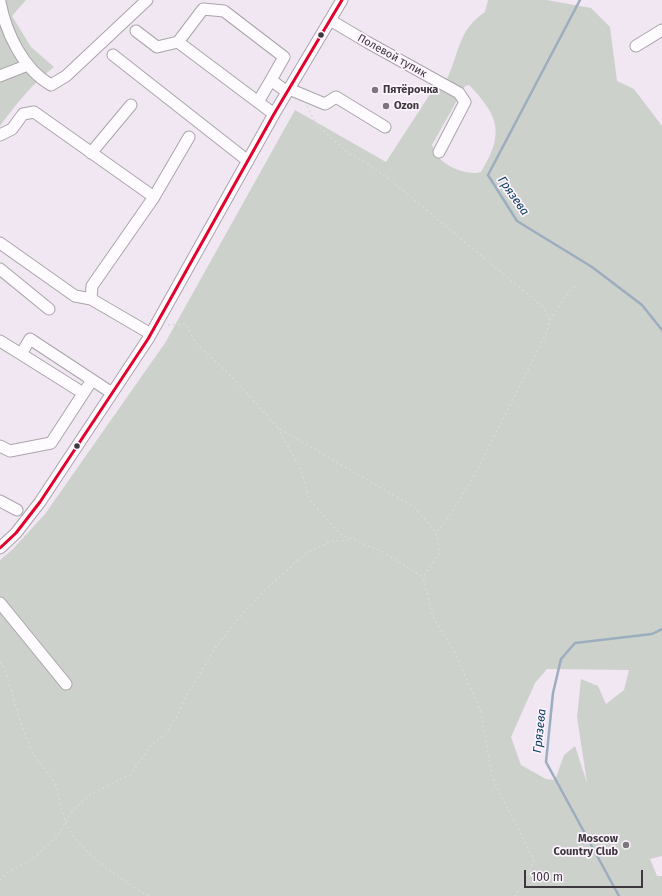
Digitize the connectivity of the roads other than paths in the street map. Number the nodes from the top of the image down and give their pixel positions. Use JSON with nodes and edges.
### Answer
{"nodes":[{"id":1,"x":147,"y":0,"type":"edge"},
{"id":2,"x":342,"y":0,"type":"edge"},
{"id":3,"x":0,"y":2,"type":"edge"},
{"id":4,"x":330,"y":20,"type":"junction"},
{"id":5,"x":662,"y":30,"type":"edge"},
{"id":6,"x":136,"y":31,"type":"dead end"},
{"id":7,"x":178,"y":42,"type":"junction"},
{"id":8,"x":636,"y":46,"type":"dead end"},
{"id":9,"x":113,"y":55,"type":"dead end"},
{"id":10,"x":28,"y":66,"type":"junction"},
{"id":11,"x":0,"y":76,"type":"edge"},
{"id":12,"x":271,"y":80,"type":"junction"},
{"id":13,"x":288,"y":90,"type":"junction"},
{"id":14,"x":258,"y":102,"type":"junction"},
{"id":15,"x":131,"y":105,"type":"dead end"},
{"id":16,"x":274,"y":114,"type":"junction"},
{"id":17,"x":385,"y":127,"type":"dead end"},
{"id":18,"x":0,"y":135,"type":"edge"},
{"id":19,"x":189,"y":137,"type":"dead end"},
{"id":20,"x":91,"y":152,"type":"junction"},
{"id":21,"x":439,"y":152,"type":"dead end"},
{"id":22,"x":248,"y":161,"type":"junction"},
{"id":23,"x":154,"y":197,"type":"junction"},
{"id":24,"x":0,"y":243,"type":"edge"},
{"id":25,"x":0,"y":269,"type":"edge"},
{"id":26,"x":91,"y":299,"type":"junction"},
{"id":27,"x":49,"y":309,"type":"dead end"},
{"id":28,"x":152,"y":333,"type":"junction"},
{"id":29,"x":0,"y":341,"type":"edge"},
{"id":30,"x":21,"y":354,"type":"junction"},
{"id":31,"x":92,"y":380,"type":"junction"},
{"id":32,"x":114,"y":391,"type":"junction"},
{"id":33,"x":83,"y":393,"type":"junction"},
{"id":34,"x":0,"y":446,"type":"edge"},
{"id":35,"x":0,"y":500,"type":"edge"},
{"id":36,"x":17,"y":510,"type":"dead end"},
{"id":37,"x":0,"y":548,"type":"edge"},
{"id":38,"x":0,"y":604,"type":"edge"},
{"id":39,"x":66,"y":684,"type":"dead end"}],
"edges":[{"from":1,"to":10,"type":"street"},
{"from":2,"to":4,"type":"street"},
{"from":3,"to":10,"type":"street"},
{"from":4,"to":13,"type":"street"},
{"from":4,"to":21,"type":"street","name":"Полевой тупик"},
{"from":5,"to":8,"type":"street"},
{"from":6,"to":7,"type":"street"},
{"from":7,"to":12,"type":"street"},
{"from":7,"to":14,"type":"street"},
{"from":9,"to":22,"type":"street"},
{"from":10,"to":11,"type":"street"},
{"from":12,"to":13,"type":"street"},
{"from":12,"to":14,"type":"street"},
{"from":13,"to":16,"type":"street"},
{"from":13,"to":17,"type":"street"},
{"from":14,"to":16,"type":"street"},
{"from":15,"to":20,"type":"street"},
{"from":16,"to":22,"type":"street"},
{"from":18,"to":20,"type":"street"},
{"from":19,"to":23,"type":"street"},
{"from":20,"to":23,"type":"street"},
{"from":22,"to":28,"type":"street"},
{"from":23,"to":26,"type":"street"},
{"from":24,"to":26,"type":"street"},
{"from":25,"to":27,"type":"street"},
{"from":26,"to":28,"type":"street"},
{"from":28,"to":32,"type":"street"},
{"from":29,"to":30,"type":"street"},
{"from":30,"to":31,"type":"street"},
{"from":30,"to":33,"type":"street"},
{"from":31,"to":32,"type":"street"},
{"from":31,"to":33,"type":"street"},
{"from":32,"to":37,"type":"street"},
{"from":33,"to":34,"type":"street"},
{"from":35,"to":36,"type":"street"},
{"from":38,"to":39,"type":"street"}]}
